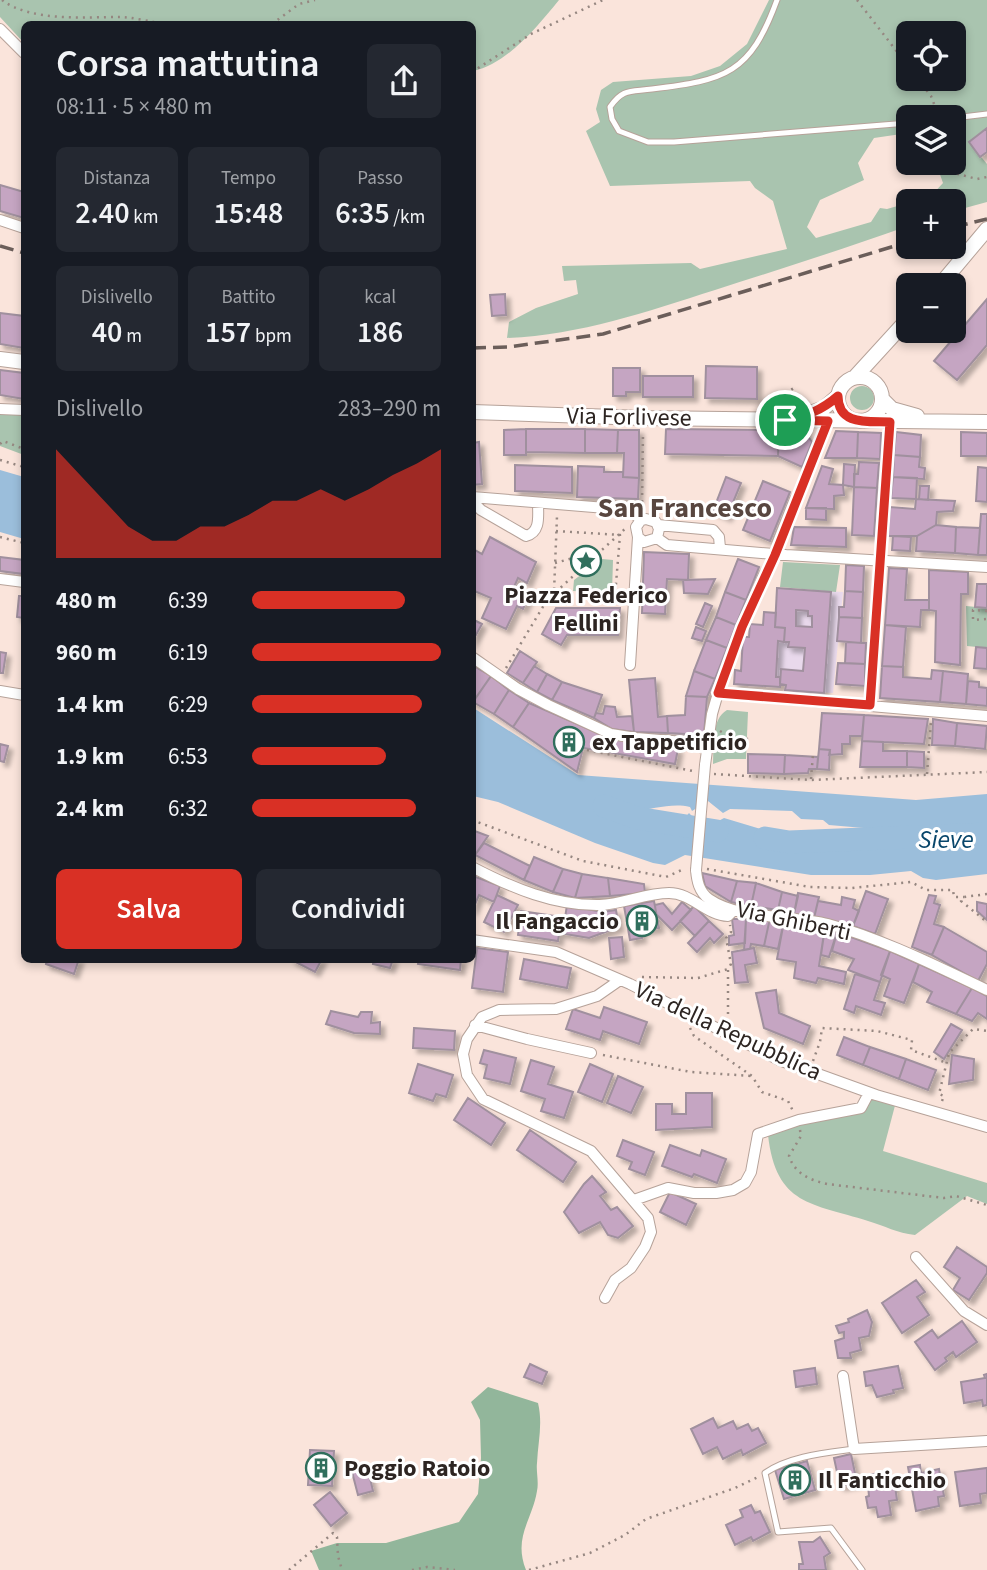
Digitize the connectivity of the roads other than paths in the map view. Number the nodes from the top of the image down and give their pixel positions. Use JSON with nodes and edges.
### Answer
{"nodes":[{"id":1,"x":777,"y":0,"type":"edge"},
{"id":2,"x":0,"y":29,"type":"edge"},
{"id":3,"x":21,"y":49,"type":"edge"},
{"id":4,"x":987,"y":114,"type":"edge"},
{"id":5,"x":966,"y":117,"type":"edge"},
{"id":6,"x":896,"y":124,"type":"edge"},
{"id":7,"x":0,"y":220,"type":"edge"},
{"id":8,"x":21,"y":227,"type":"edge"},
{"id":9,"x":987,"y":229,"type":"edge"},
{"id":10,"x":950,"y":273,"type":"edge"},
{"id":11,"x":896,"y":332,"type":"edge"},
{"id":12,"x":890,"y":338,"type":"junction"},
{"id":13,"x":0,"y":359,"type":"edge"},
{"id":14,"x":21,"y":362,"type":"edge"},
{"id":15,"x":855,"y":377,"type":"junction"},
{"id":16,"x":879,"y":386,"type":"junction"},
{"id":17,"x":838,"y":396,"type":"junction"},
{"id":18,"x":883,"y":400,"type":"junction"},
{"id":19,"x":0,"y":409,"type":"edge"},
{"id":20,"x":21,"y":410,"type":"edge"},
{"id":21,"x":476,"y":412,"type":"edge"},
{"id":22,"x":789,"y":415,"type":"junction"},
{"id":23,"x":828,"y":421,"type":"junction"},
{"id":24,"x":864,"y":421,"type":"junction"},
{"id":25,"x":932,"y":421,"type":"junction"},
{"id":26,"x":890,"y":422,"type":"junction"},
{"id":27,"x":987,"y":422,"type":"edge"},
{"id":28,"x":476,"y":499,"type":"edge"},
{"id":29,"x":538,"y":503,"type":"junction"},
{"id":30,"x":476,"y":504,"type":"edge"},
{"id":31,"x":641,"y":520,"type":"junction"},
{"id":32,"x":658,"y":525,"type":"junction"},
{"id":33,"x":638,"y":537,"type":"junction"},
{"id":34,"x":657,"y":538,"type":"junction"},
{"id":35,"x":720,"y":548,"type":"junction"},
{"id":36,"x":775,"y":555,"type":"junction"},
{"id":37,"x":879,"y":560,"type":"junction"},
{"id":38,"x":987,"y":566,"type":"edge"},
{"id":39,"x":0,"y":579,"type":"edge"},
{"id":40,"x":21,"y":582,"type":"edge"},
{"id":41,"x":476,"y":660,"type":"edge"},
{"id":42,"x":630,"y":665,"type":"dead end"},
{"id":43,"x":0,"y":691,"type":"edge"},
{"id":44,"x":718,"y":693,"type":"junction"},
{"id":45,"x":21,"y":694,"type":"edge"},
{"id":46,"x":870,"y":705,"type":"junction"},
{"id":47,"x":987,"y":716,"type":"edge"},
{"id":48,"x":708,"y":750,"type":"junction"},
{"id":49,"x":476,"y":869,"type":"edge"},
{"id":50,"x":731,"y":913,"type":"junction"},
{"id":51,"x":476,"y":941,"type":"edge"},
{"id":52,"x":620,"y":980,"type":"junction"},
{"id":53,"x":987,"y":990,"type":"edge"},
{"id":54,"x":474,"y":1025,"type":"junction"},
{"id":55,"x":590,"y":1053,"type":"road end"},
{"id":56,"x":876,"y":1095,"type":"junction"},
{"id":57,"x":987,"y":1127,"type":"edge"},
{"id":58,"x":634,"y":1200,"type":"junction"},
{"id":59,"x":916,"y":1257,"type":"dead end"},
{"id":60,"x":605,"y":1298,"type":"dead end"},
{"id":61,"x":987,"y":1325,"type":"edge"},
{"id":62,"x":843,"y":1376,"type":"dead end"},
{"id":63,"x":987,"y":1441,"type":"edge"},
{"id":64,"x":854,"y":1449,"type":"junction"},
{"id":65,"x":862,"y":1570,"type":"edge"}],
"edges":[{"from":1,"to":6,"type":"lane"},
{"from":2,"to":3,"type":"street"},
{"from":4,"to":5,"type":"lane"},
{"from":7,"to":8,"type":"street"},
{"from":9,"to":10,"type":"street"},
{"from":11,"to":12,"type":"street","name":"Via Forlivese"},
{"from":12,"to":15,"type":"street","name":"Via Forlivese"},
{"from":12,"to":16,"type":"street"},
{"from":13,"to":14,"type":"street"},
{"from":15,"to":16,"type":"street"},
{"from":15,"to":17,"type":"street","name":"Via Forlivese"},
{"from":16,"to":18,"type":"street"},
{"from":17,"to":22,"type":"street","name":"Via Forlivese"},
{"from":17,"to":23,"type":"street"},
{"from":17,"to":24,"type":"street"},
{"from":18,"to":24,"type":"street"},
{"from":18,"to":25,"type":"street","name":"Via Forlivese"},
{"from":19,"to":20,"type":"street"},
{"from":21,"to":22,"type":"street","name":"Via Forlivese"},
{"from":22,"to":23,"type":"street","name":"Via Forlivese"},
{"from":23,"to":24,"type":"street","name":"Via Forlivese"},
{"from":23,"to":36,"type":"street"},
{"from":24,"to":26,"type":"street","name":"Via Forlivese"},
{"from":25,"to":26,"type":"street","name":"Via Forlivese"},
{"from":25,"to":27,"type":"street","name":"Via Forlivese"},
{"from":26,"to":37,"type":"street"},
{"from":28,"to":29,"type":"street"},
{"from":29,"to":30,"type":"street"},
{"from":29,"to":31,"type":"street"},
{"from":31,"to":32,"type":"street"},
{"from":31,"to":33,"type":"street"},
{"from":32,"to":34,"type":"street"},
{"from":32,"to":35,"type":"street"},
{"from":33,"to":34,"type":"street"},
{"from":33,"to":42,"type":"street"},
{"from":34,"to":35,"type":"street"},
{"from":35,"to":36,"type":"street"},
{"from":36,"to":37,"type":"street"},
{"from":36,"to":44,"type":"street"},
{"from":37,"to":38,"type":"street"},
{"from":37,"to":46,"type":"street"},
{"from":39,"to":40,"type":"street"},
{"from":41,"to":48,"type":"street"},
{"from":43,"to":45,"type":"street"},
{"from":44,"to":46,"type":"street"},
{"from":44,"to":48,"type":"street"},
{"from":46,"to":47,"type":"street"},
{"from":48,"to":50,"type":"street","name":"Via Ghiberti","bridge":true},
{"from":49,"to":50,"type":"street"},
{"from":50,"to":53,"type":"street","name":"Via Ghiberti"},
{"from":51,"to":52,"type":"street","name":"Via della Repubblica"},
{"from":52,"to":54,"type":"street","name":"Via della Repubblica"},
{"from":52,"to":56,"type":"street","name":"Via della Repubblica"},
{"from":54,"to":55,"type":"street"},
{"from":54,"to":58,"type":"street"},
{"from":56,"to":57,"type":"street","name":"Via della Repubblica"},
{"from":56,"to":58,"type":"street"},
{"from":58,"to":60,"type":"street"},
{"from":59,"to":61,"type":"street"},
{"from":62,"to":64,"type":"street"},
{"from":63,"to":64,"type":"street"},
{"from":64,"to":65,"type":"lane"}]}
